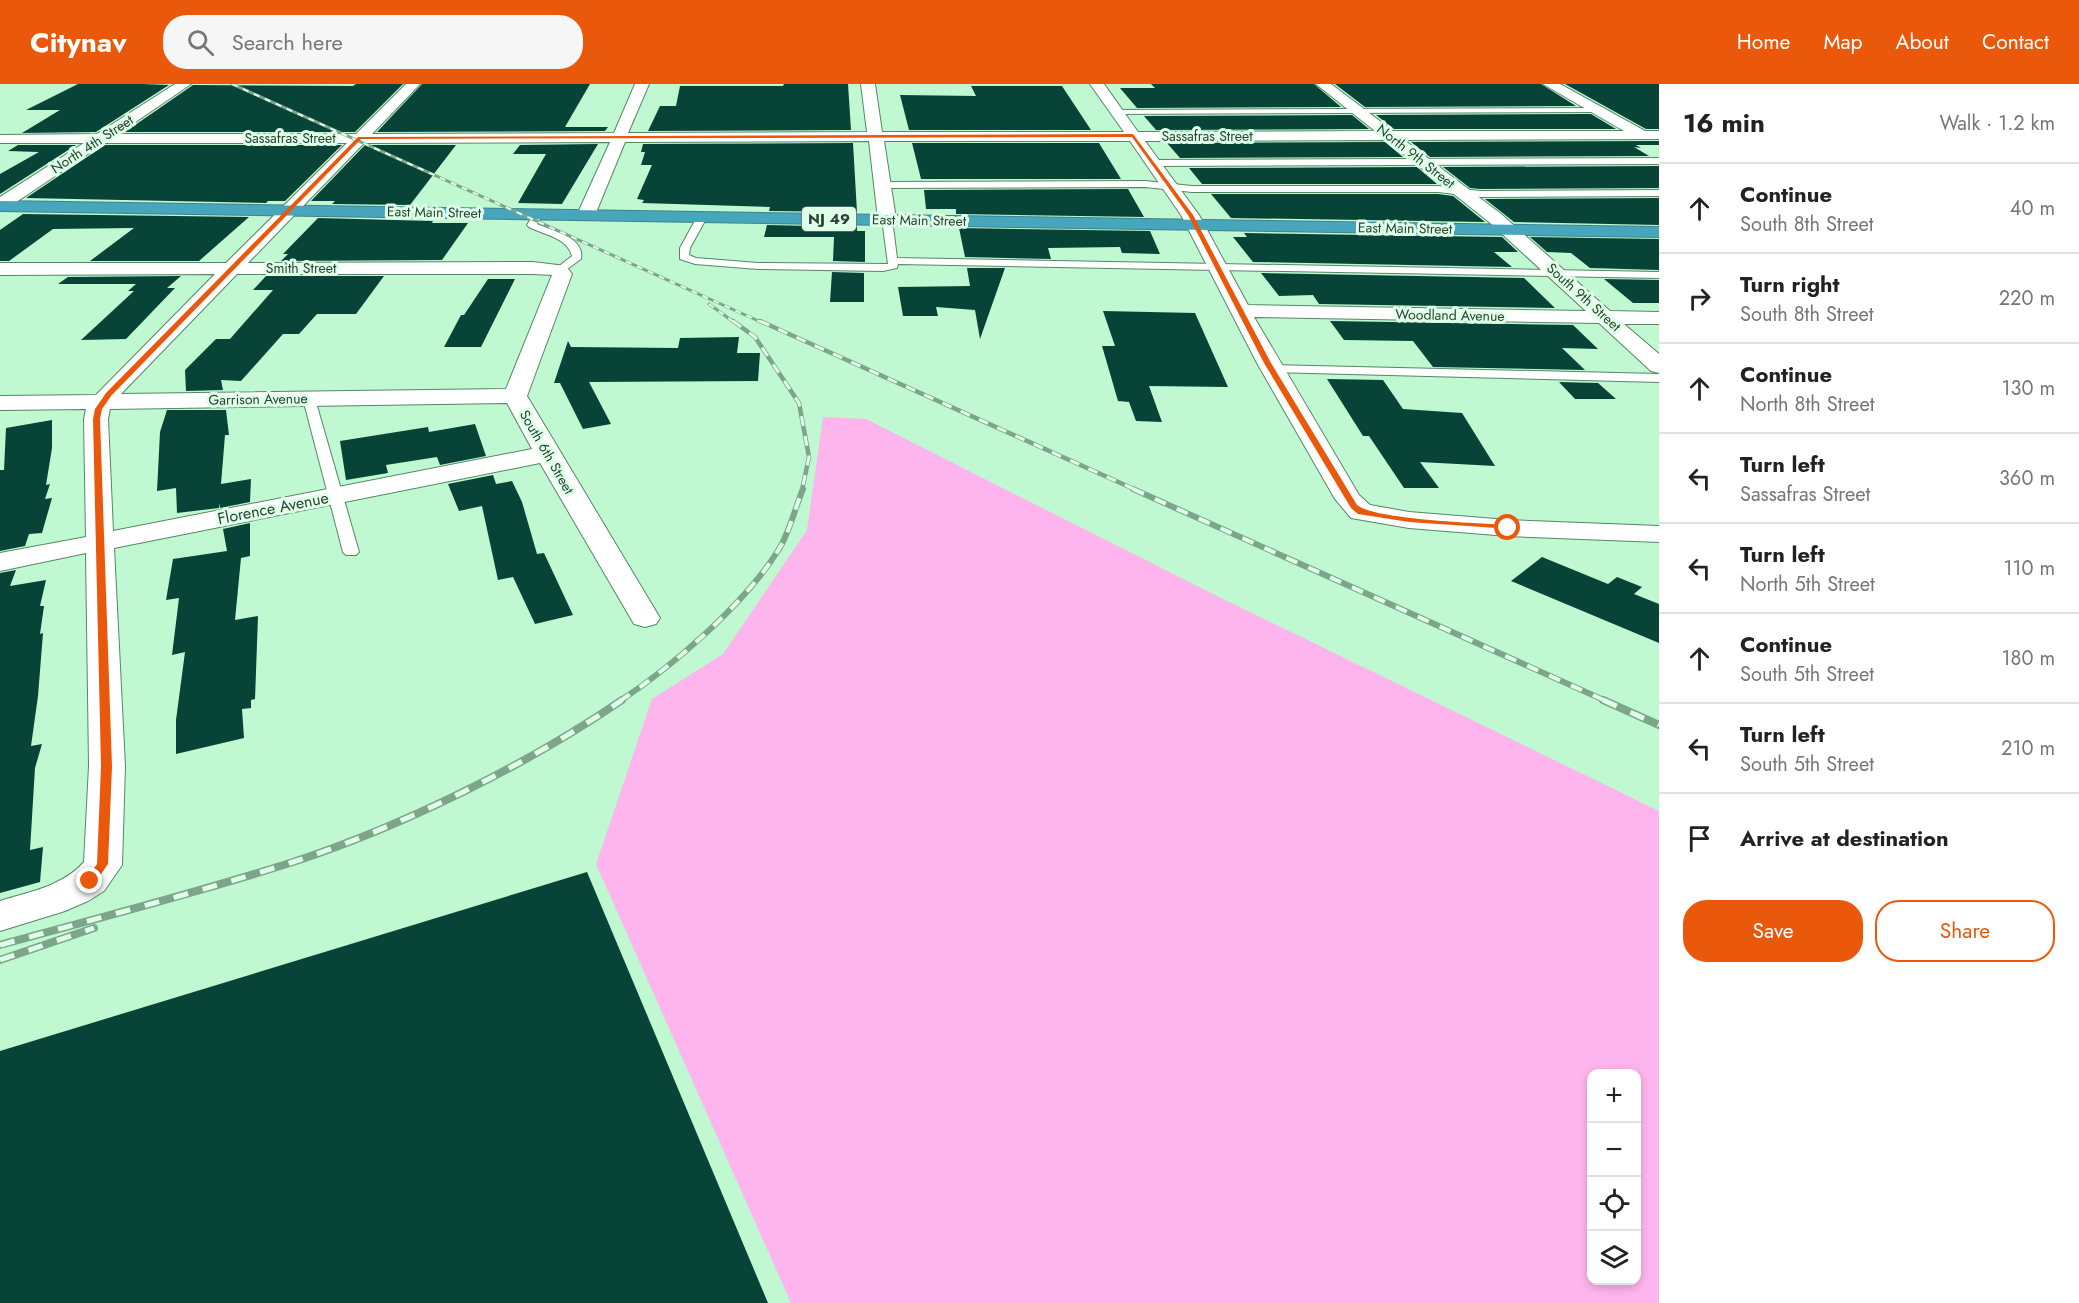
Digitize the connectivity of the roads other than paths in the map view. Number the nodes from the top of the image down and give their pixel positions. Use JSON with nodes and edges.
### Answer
{"nodes":[{"id":1,"x":184,"y":84,"type":"edge"},
{"id":2,"x":413,"y":84,"type":"edge"},
{"id":3,"x":642,"y":84,"type":"edge"},
{"id":4,"x":868,"y":84,"type":"edge"},
{"id":5,"x":1097,"y":84,"type":"edge"},
{"id":6,"x":1323,"y":84,"type":"edge"},
{"id":7,"x":1550,"y":84,"type":"edge"},
{"id":8,"x":1598,"y":110,"type":"junction"},
{"id":9,"x":1358,"y":111,"type":"junction"},
{"id":10,"x":1116,"y":112,"type":"junction"},
{"id":11,"x":1643,"y":135,"type":"junction"},
{"id":12,"x":1659,"y":135,"type":"edge"},
{"id":13,"x":876,"y":136,"type":"junction"},
{"id":14,"x":1133,"y":136,"type":"junction"},
{"id":15,"x":1390,"y":136,"type":"junction"},
{"id":16,"x":620,"y":137,"type":"junction"},
{"id":17,"x":360,"y":138,"type":"junction"},
{"id":18,"x":0,"y":139,"type":"edge"},
{"id":19,"x":101,"y":139,"type":"junction"},
{"id":20,"x":1659,"y":144,"type":"edge"},
{"id":21,"x":1659,"y":161,"type":"edge"},
{"id":22,"x":1424,"y":162,"type":"junction"},
{"id":23,"x":1153,"y":163,"type":"junction"},
{"id":24,"x":882,"y":185,"type":"junction"},
{"id":25,"x":1170,"y":187,"type":"junction"},
{"id":26,"x":1462,"y":192,"type":"junction"},
{"id":27,"x":1659,"y":193,"type":"edge"},
{"id":28,"x":0,"y":205,"type":"edge"},
{"id":29,"x":289,"y":210,"type":"junction"},
{"id":30,"x":538,"y":214,"type":"junction"},
{"id":31,"x":586,"y":215,"type":"junction"},
{"id":32,"x":702,"y":217,"type":"junction"},
{"id":33,"x":887,"y":219,"type":"junction"},
{"id":34,"x":1195,"y":224,"type":"junction"},
{"id":35,"x":1508,"y":229,"type":"junction"},
{"id":36,"x":1659,"y":232,"type":"edge"},
{"id":37,"x":892,"y":261,"type":"junction"},
{"id":38,"x":1218,"y":267,"type":"junction"},
{"id":39,"x":232,"y":268,"type":"junction"},
{"id":40,"x":0,"y":269,"type":"edge"},
{"id":41,"x":559,"y":270,"type":"junction"},
{"id":42,"x":1557,"y":273,"type":"junction"},
{"id":43,"x":1659,"y":275,"type":"edge"},
{"id":44,"x":1241,"y":311,"type":"junction"},
{"id":45,"x":1606,"y":317,"type":"junction"},
{"id":46,"x":1659,"y":318,"type":"edge"},
{"id":47,"x":1659,"y":366,"type":"edge"},
{"id":48,"x":1271,"y":369,"type":"junction"},
{"id":49,"x":1659,"y":378,"type":"edge"},
{"id":50,"x":515,"y":396,"type":"junction"},
{"id":51,"x":309,"y":399,"type":"junction"},
{"id":52,"x":103,"y":401,"type":"junction"},
{"id":53,"x":0,"y":403,"type":"edge"},
{"id":54,"x":547,"y":454,"type":"junction"},
{"id":55,"x":334,"y":496,"type":"junction"},
{"id":56,"x":1659,"y":534,"type":"edge"},
{"id":57,"x":100,"y":542,"type":"junction"},
{"id":58,"x":351,"y":552,"type":"dead end"},
{"id":59,"x":0,"y":562,"type":"edge"},
{"id":60,"x":645,"y":618,"type":"dead end"},
{"id":61,"x":0,"y":916,"type":"edge"}],
"edges":[{"from":1,"to":19,"type":"street","name":"North 4th Street"},
{"from":2,"to":17,"type":"street"},
{"from":3,"to":16,"type":"street"},
{"from":4,"to":13,"type":"street"},
{"from":5,"to":10,"type":"street"},
{"from":6,"to":9,"type":"street","name":"North 9th Street"},
{"from":7,"to":8,"type":"street"},
{"from":8,"to":9,"type":"lane"},
{"from":8,"to":11,"type":"street"},
{"from":9,"to":10,"type":"lane"},
{"from":9,"to":15,"type":"street","name":"North 9th Street"},
{"from":10,"to":14,"type":"street"},
{"from":11,"to":12,"type":"street","name":"Sassafras Street"},
{"from":11,"to":15,"type":"street","name":"Sassafras Street"},
{"from":11,"to":20,"type":"street"},
{"from":13,"to":14,"type":"street","name":"Sassafras Street"},
{"from":13,"to":16,"type":"street","name":"Sassafras Street"},
{"from":13,"to":24,"type":"street"},
{"from":14,"to":15,"type":"street","name":"Sassafras Street"},
{"from":14,"to":23,"type":"street"},
{"from":15,"to":22,"type":"street","name":"North 9th Street"},
{"from":16,"to":17,"type":"street","name":"Sassafras Street"},
{"from":16,"to":31,"type":"street"},
{"from":17,"to":19,"type":"street","name":"Sassafras Street"},
{"from":17,"to":29,"type":"street"},
{"from":18,"to":19,"type":"street","name":"Sassafras Street"},
{"from":19,"to":28,"type":"street","name":"North 4th Street"},
{"from":21,"to":22,"type":"lane"},
{"from":22,"to":23,"type":"lane"},
{"from":22,"to":26,"type":"street","name":"North 9th Street"},
{"from":23,"to":25,"type":"street"},
{"from":24,"to":25,"type":"lane"},
{"from":24,"to":33,"type":"street"},
{"from":25,"to":26,"type":"lane"},
{"from":25,"to":34,"type":"street"},
{"from":26,"to":27,"type":"lane"},
{"from":26,"to":35,"type":"street","name":"North 9th Street"},
{"from":28,"to":29,"type":"highway","name":"East Main Street","number":"NJ 49"},
{"from":29,"to":30,"type":"highway","name":"East Main Street","number":"NJ 49"},
{"from":29,"to":39,"type":"street"},
{"from":30,"to":31,"type":"highway","name":"East Main Street","number":"NJ 49"},
{"from":30,"to":41,"type":"lane"},
{"from":31,"to":32,"type":"highway","name":"East Main Street","number":"NJ 49"},
{"from":32,"to":33,"type":"highway","name":"East Main Street","number":"NJ 49"},
{"from":32,"to":37,"type":"lane"},
{"from":33,"to":34,"type":"highway","name":"East Main Street","number":"NJ 49"},
{"from":33,"to":37,"type":"lane"},
{"from":34,"to":35,"type":"highway","name":"East Main Street","number":"NJ 49"},
{"from":34,"to":38,"type":"street"},
{"from":35,"to":36,"type":"highway","name":"East Main Street","number":"NJ 49"},
{"from":35,"to":42,"type":"street","name":"South 9th Street"},
{"from":37,"to":38,"type":"lane"},
{"from":38,"to":42,"type":"lane"},
{"from":38,"to":44,"type":"street"},
{"from":39,"to":40,"type":"street","name":"Smith Street"},
{"from":39,"to":41,"type":"street","name":"Smith Street"},
{"from":39,"to":52,"type":"street"},
{"from":41,"to":50,"type":"street","name":"South 6th Street"},
{"from":42,"to":43,"type":"lane"},
{"from":42,"to":45,"type":"street","name":"South 9th Street"},
{"from":44,"to":45,"type":"street","name":"Woodland Avenue"},
{"from":44,"to":48,"type":"street"},
{"from":45,"to":46,"type":"street","name":"Woodland Avenue"},
{"from":45,"to":47,"type":"street","name":"South 9th Street"},
{"from":48,"to":49,"type":"lane"},
{"from":48,"to":56,"type":"street"},
{"from":50,"to":51,"type":"street","name":"Garrison Avenue"},
{"from":50,"to":54,"type":"street","name":"South 6th Street"},
{"from":51,"to":52,"type":"street","name":"Garrison Avenue"},
{"from":51,"to":55,"type":"lane"},
{"from":52,"to":53,"type":"street","name":"Garrison Avenue"},
{"from":52,"to":57,"type":"street"},
{"from":54,"to":55,"type":"street","name":"Florence Avenue"},
{"from":54,"to":60,"type":"street","name":"South 6th Street"},
{"from":55,"to":57,"type":"street","name":"Florence Avenue"},
{"from":55,"to":58,"type":"lane"},
{"from":57,"to":59,"type":"street","name":"Florence Avenue"},
{"from":57,"to":61,"type":"street"}]}
